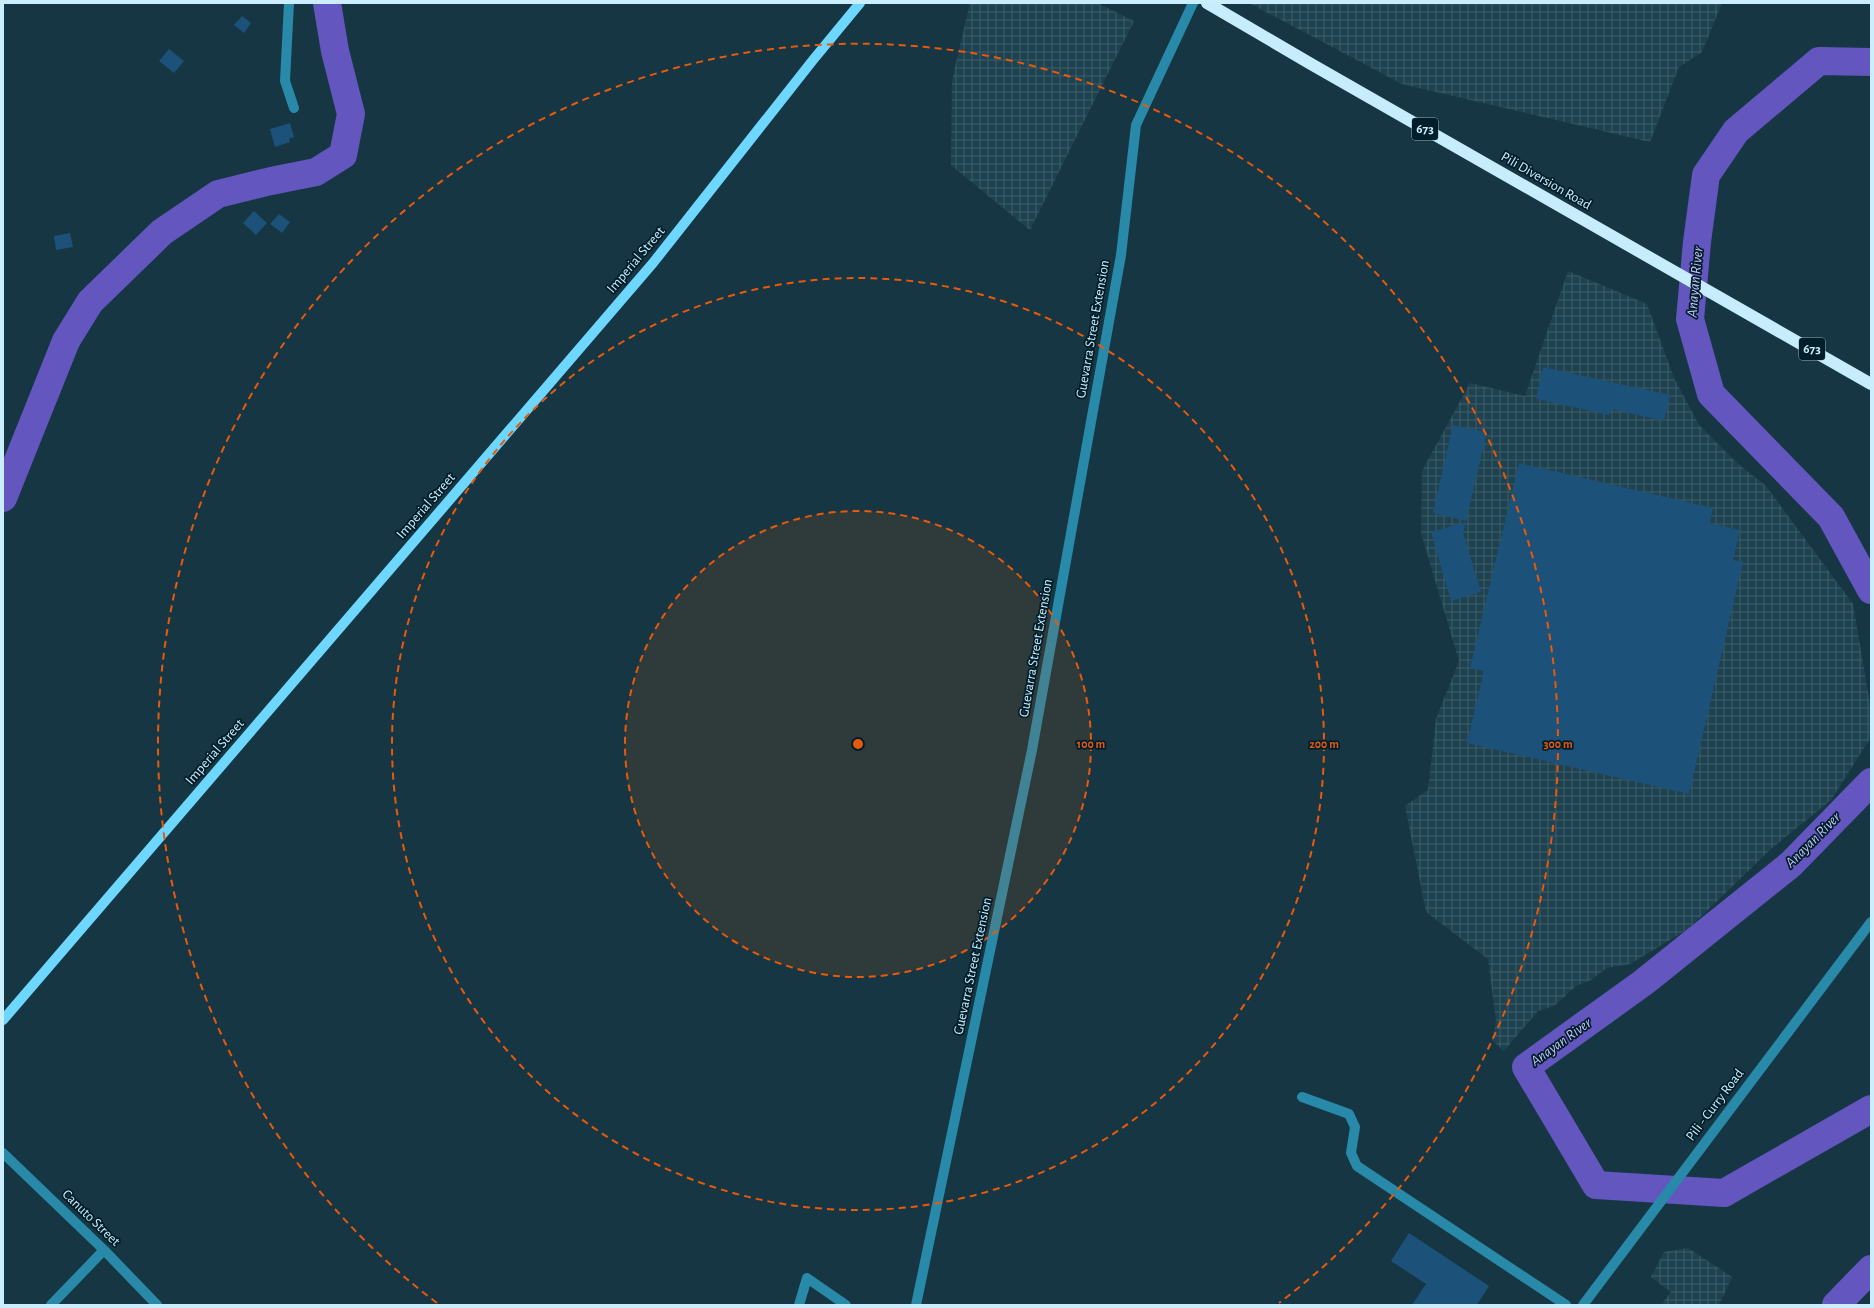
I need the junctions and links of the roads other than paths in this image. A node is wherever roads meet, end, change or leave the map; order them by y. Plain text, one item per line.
1 (289, 3) edge
2 (860, 3) edge
3 (1193, 3) edge
4 (1207, 3) edge
5 (294, 108) dead end
6 (1871, 384) edge
7 (1871, 922) edge
8 (3, 1020) edge
9 (1302, 1097) dead end
10 (3, 1153) edge
11 (104, 1250) junction
12 (51, 1305) edge
13 (157, 1305) edge
14 (800, 1305) edge
15 (846, 1305) edge
16 (916, 1305) edge
17 (1566, 1305) edge
18 (1583, 1305) edge

1 - 5 street
2 - 8 main road, Imperial Street
3 - 16 street, Guevarra Street Extension
4 - 6 highway, Pili Diversion Road / 673
7 - 18 street, Pili - Curry Road
9 - 17 street
10 - 11 street, Canuto Street
11 - 12 street
11 - 13 street, Canuto Street
14 - 15 street

